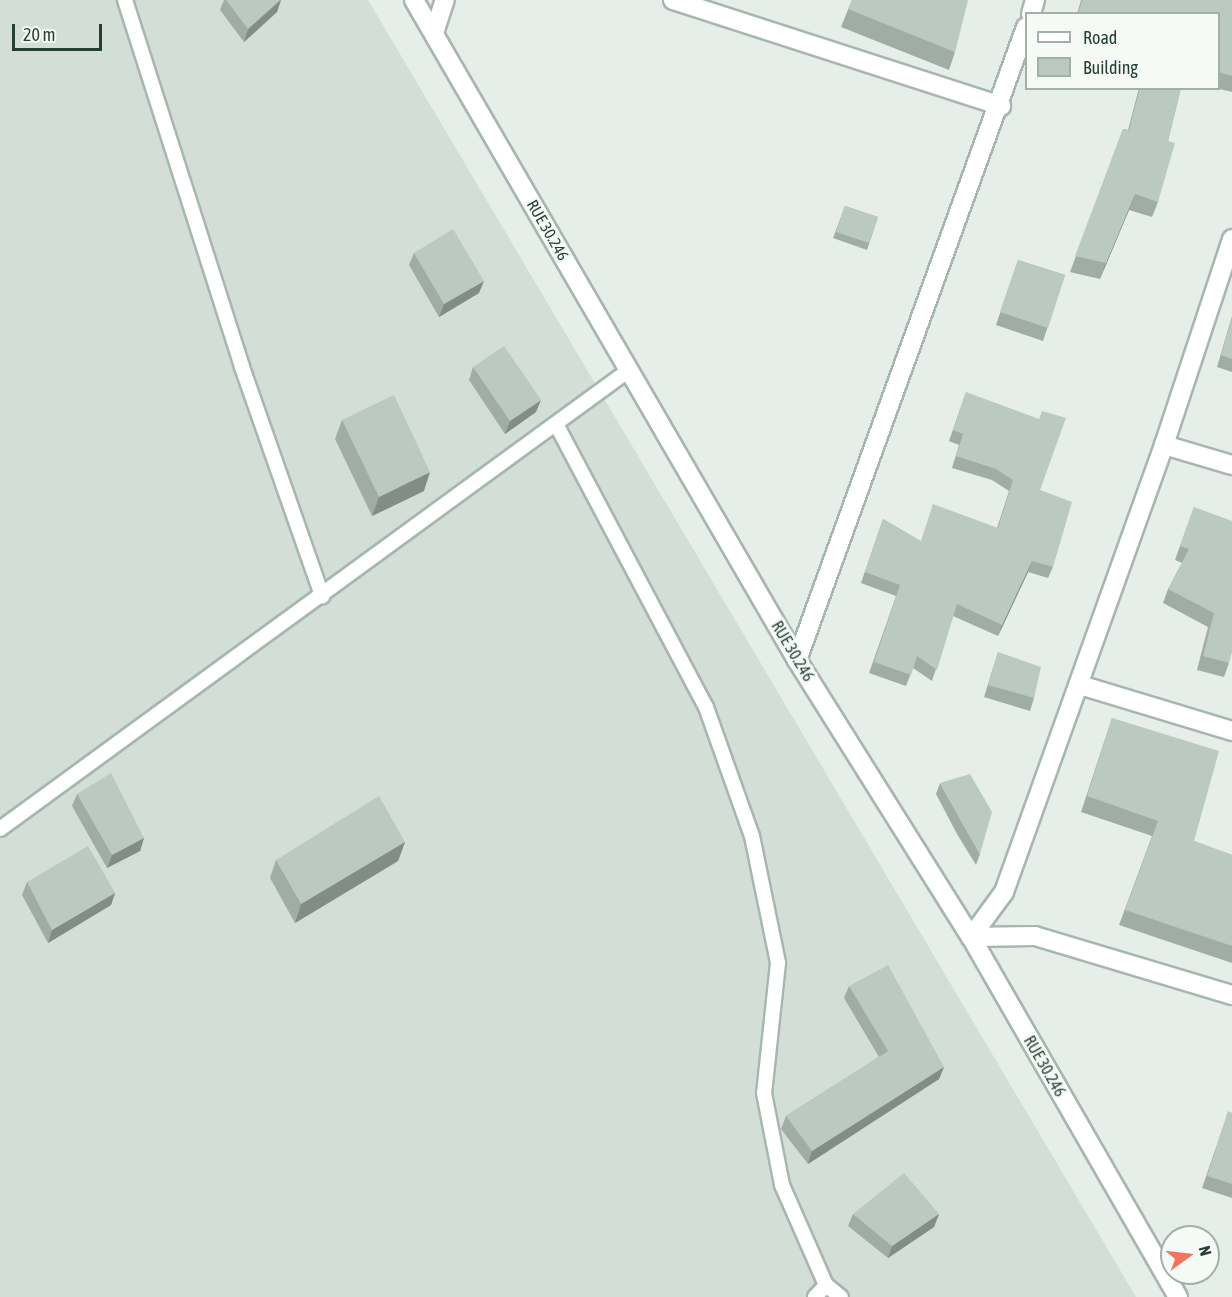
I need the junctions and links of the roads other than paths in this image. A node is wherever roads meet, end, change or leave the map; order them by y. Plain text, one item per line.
1 (125, 0) edge
2 (414, 0) edge
3 (445, 0) edge
4 (674, 0) edge
5 (1025, 30) edge
6 (434, 33) junction
7 (1001, 106) junction
8 (1232, 239) edge
9 (629, 370) junction
10 (556, 424) junction
11 (1164, 445) junction
12 (1232, 465) edge
13 (322, 596) junction
14 (797, 660) junction
15 (1080, 685) junction
16 (1232, 731) edge
17 (0, 829) edge
18 (971, 937) junction
19 (1232, 995) edge
20 (826, 1285) junction
21 (816, 1297) edge
22 (841, 1297) edge
23 (1178, 1297) edge

1 - 13 lane
2 - 6 street, RUE 30.246
3 - 6 street
4 - 7 street
5 - 7 street
6 - 9 street, RUE 30.246
7 - 14 street
8 - 11 street
9 - 10 lane
9 - 14 street, RUE 30.246
10 - 13 lane
10 - 20 lane
11 - 12 street
11 - 15 street
13 - 17 lane
14 - 18 street, RUE 30.246
15 - 16 street
15 - 18 street
18 - 19 street
18 - 23 street, RUE 30.246
20 - 21 lane
20 - 22 lane

